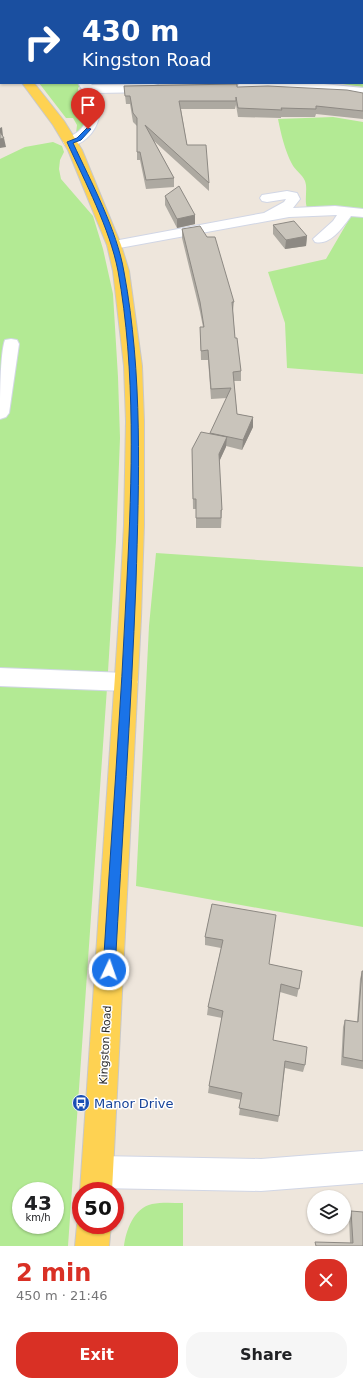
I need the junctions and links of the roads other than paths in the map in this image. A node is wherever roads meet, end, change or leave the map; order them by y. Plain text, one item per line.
1 (29, 84) edge
2 (86, 86) edge
3 (233, 87) edge
4 (164, 88) edge
5 (363, 92) edge
6 (70, 142) junction
7 (267, 198) dead end
8 (347, 211) junction
9 (363, 213) edge
10 (268, 217) junction
11 (320, 239) dead end
12 (114, 245) junction
13 (11, 344) dead end
14 (0, 413) edge
15 (3, 673) edge
16 (126, 682) junction
17 (363, 1167) edge
18 (97, 1182) edge
19 (93, 1234) edge
20 (92, 1246) edge

1 - 6 main road, Kingston Road
2 - 4 street
2 - 6 street
3 - 5 street
6 - 12 main road, Kingston Road
7 - 10 street
8 - 9 street
8 - 10 street
8 - 11 street
10 - 12 street
12 - 16 main road, Kingston Road
13 - 14 street
15 - 16 street
16 - 18 main road, Kingston Road
17 - 18 street
19 - 20 main road

